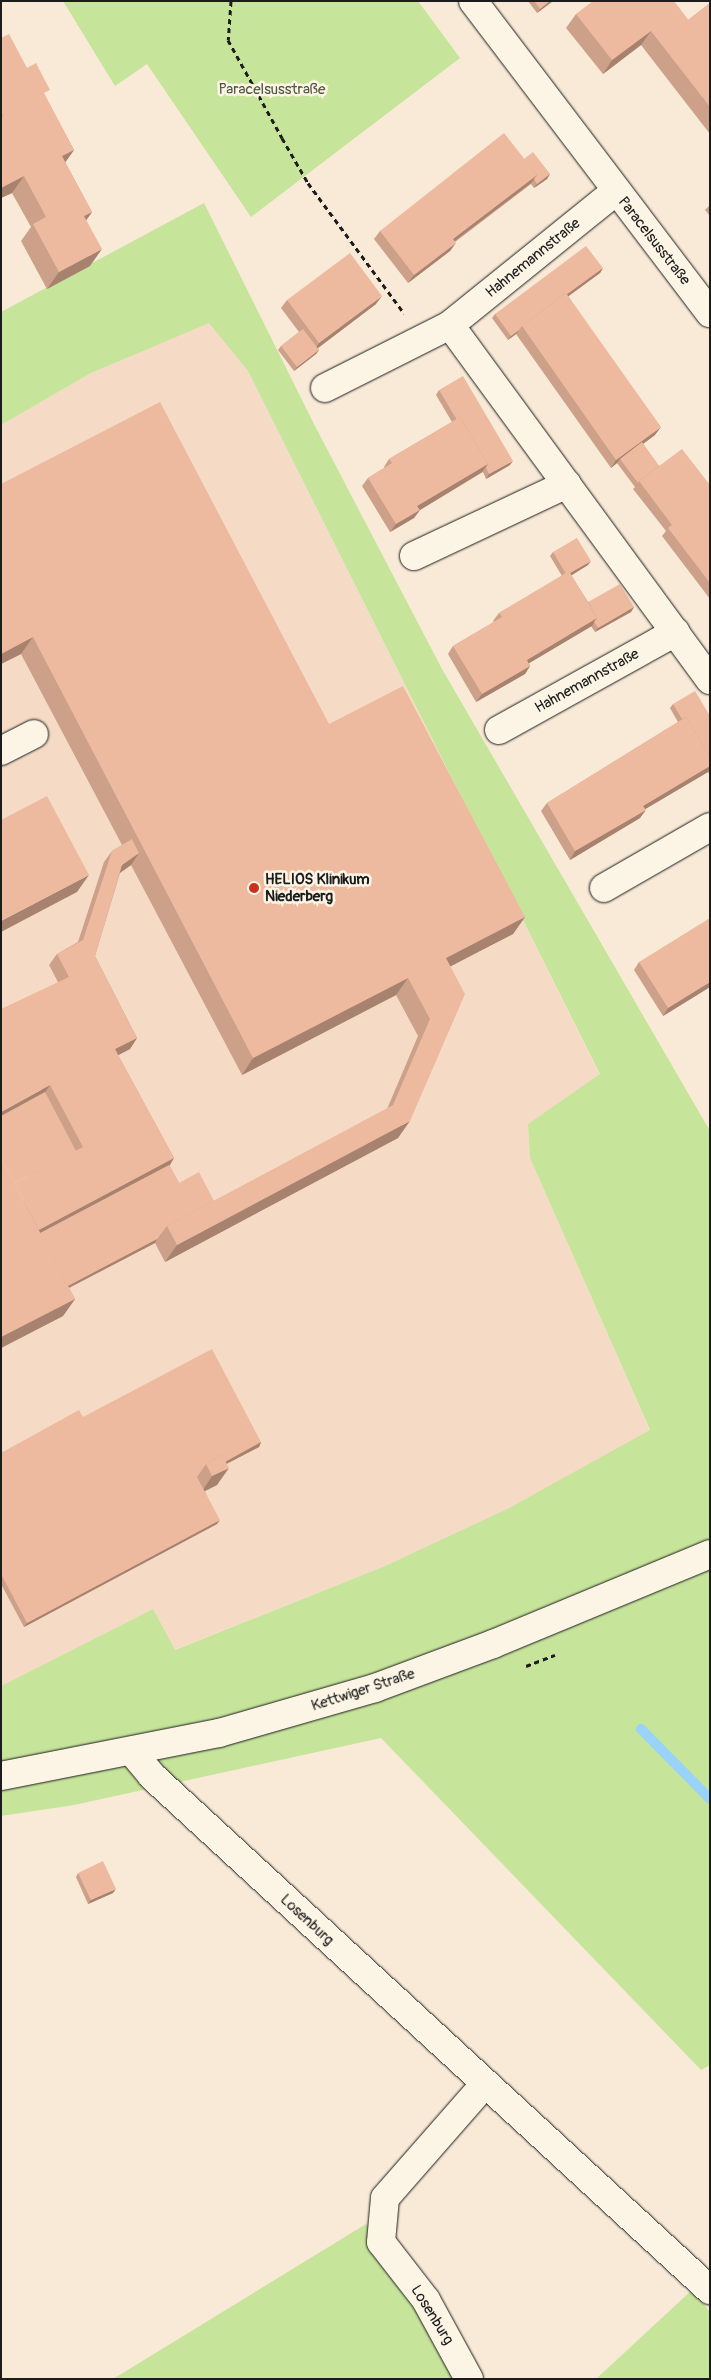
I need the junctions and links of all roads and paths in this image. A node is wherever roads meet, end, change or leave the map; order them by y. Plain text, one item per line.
1 (231, 1) edge
2 (473, 1) edge
3 (616, 191) junction
4 (710, 313) edge
5 (450, 325) junction
6 (422, 339) junction
7 (325, 388) dead end
8 (567, 484) junction
9 (414, 556) dead end
10 (676, 632) junction
11 (710, 680) edge
12 (499, 730) dead end
13 (34, 734) dead end
14 (1, 751) edge
15 (710, 827) edge
16 (604, 888) dead end
17 (710, 1554) edge
18 (133, 1753) junction
19 (1, 1776) edge
20 (484, 2085) junction
21 (710, 2290) edge
22 (469, 2379) edge

1 - 6 path
2 - 3 street, Paracelsusstraße
3 - 4 street, Paracelsusstraße
3 - 5 street, Hahnemannstraße
5 - 6 street, Hahnemannstraße
5 - 8 street
6 - 7 street, Hahnemannstraße
8 - 9 street
8 - 10 street
10 - 11 street
10 - 12 street, Hahnemannstraße
13 - 14 street
15 - 16 street
17 - 18 street, Kettwiger Straße
18 - 19 street, Kettwiger Straße
18 - 20 street, Losenburg
20 - 21 street, Losenburg
20 - 22 street, Losenburg

